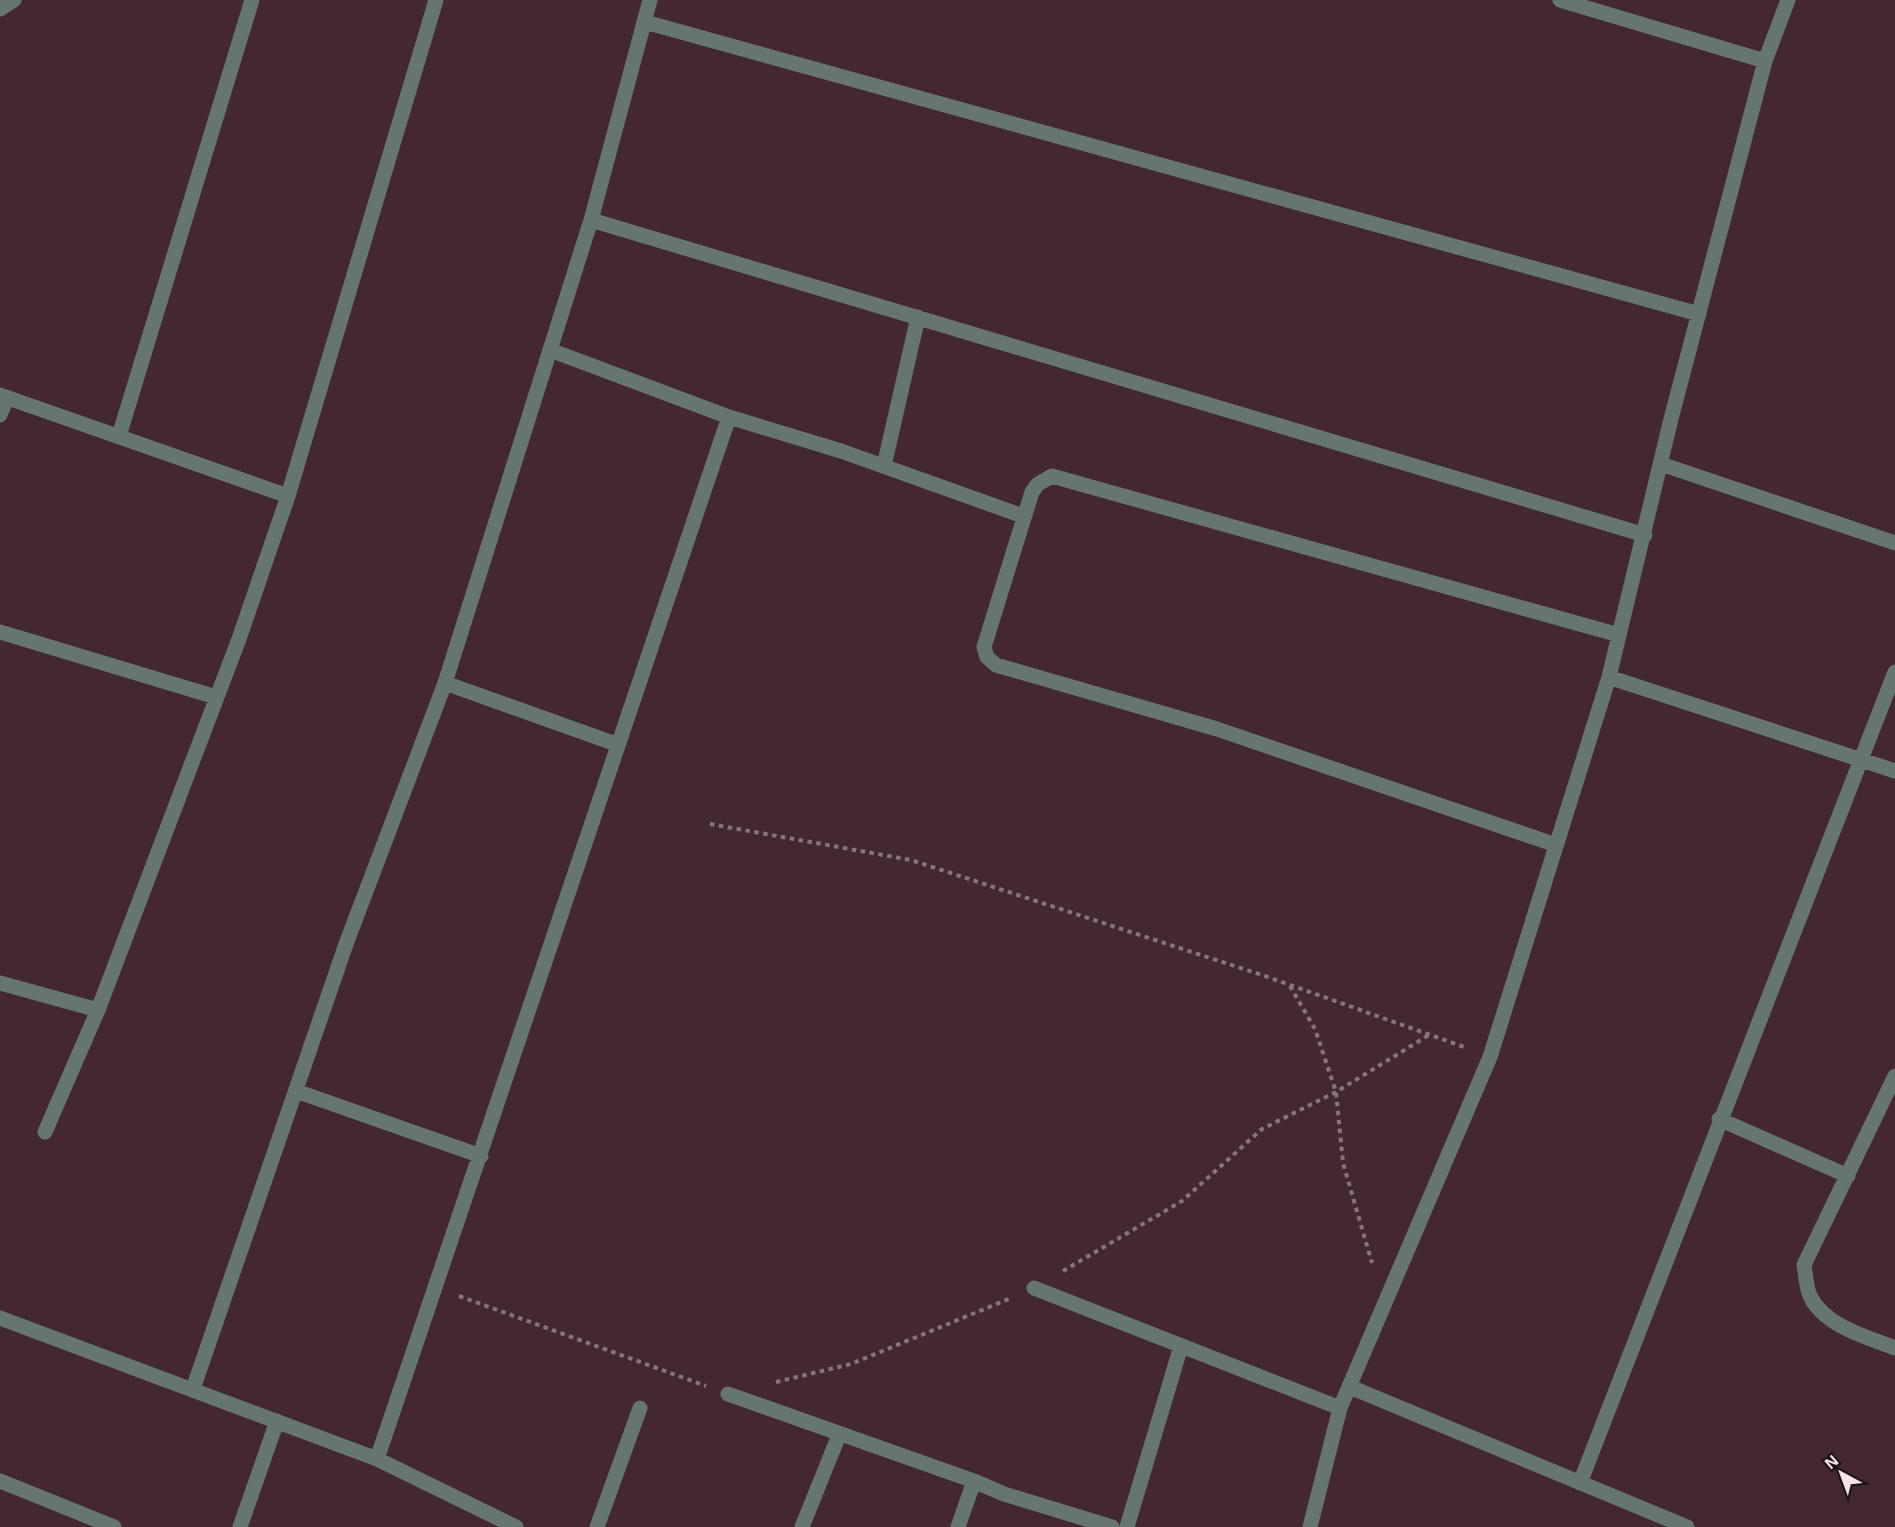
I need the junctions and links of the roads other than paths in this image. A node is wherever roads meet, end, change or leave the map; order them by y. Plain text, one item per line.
1 (14, 0) edge
2 (252, 0) edge
3 (436, 0) edge
4 (650, 0) edge
5 (1560, 0) edge
6 (1788, 0) edge
7 (0, 9) edge
8 (645, 22) junction
9 (1765, 61) junction
10 (591, 219) junction
11 (1699, 314) junction
12 (918, 317) junction
13 (550, 350) junction
14 (3, 396) edge
15 (0, 415) edge
16 (729, 417) junction
17 (119, 436) junction
18 (1661, 464) junction
19 (884, 466) junction
20 (288, 496) junction
21 (1023, 516) junction
22 (1645, 535) junction
23 (1895, 543) edge
24 (0, 632) edge
25 (1619, 635) junction
26 (1895, 672) edge
27 (1609, 677) junction
28 (446, 683) junction
29 (216, 697) junction
30 (616, 744) junction
31 (1862, 761) junction
32 (1895, 771) edge
33 (1557, 845) junction
34 (0, 983) edge
35 (98, 1010) junction
36 (1895, 1076) edge
37 (296, 1090) junction
38 (1719, 1119) junction
39 (45, 1132) dead end
40 (481, 1156) junction
41 (1848, 1176) junction
42 (1034, 1288) road end
43 (0, 1318) edge
44 (1181, 1346) junction
45 (1895, 1348) edge
46 (1350, 1387) junction
47 (192, 1389) junction
48 (728, 1394) road end
49 (640, 1408) dead end
50 (1340, 1408) junction
51 (277, 1421) junction
52 (839, 1435) junction
53 (377, 1459) junction
54 (0, 1481) edge
55 (974, 1481) junction
56 (1580, 1483) junction
57 (1651, 1521) edge
58 (114, 1527) edge
59 (240, 1527) edge
60 (516, 1527) edge
61 (597, 1527) edge
62 (802, 1527) edge
63 (958, 1527) edge
64 (1112, 1527) edge
65 (1127, 1527) edge
66 (1310, 1527) edge
67 (1687, 1527) edge

1 - 7 street
2 - 17 street
3 - 20 street
4 - 8 street
5 - 9 street
6 - 9 street
8 - 10 street
8 - 11 street
9 - 11 street
10 - 12 street
10 - 13 street
11 - 18 street
12 - 19 street
12 - 22 street
13 - 16 street
13 - 28 street
14 - 15 street
14 - 17 street
16 - 19 street
16 - 30 street
17 - 20 street
18 - 22 street
18 - 23 street
19 - 21 street
20 - 29 street
21 - 25 street
21 - 33 street
22 - 25 street
24 - 29 street
25 - 27 street
26 - 31 street
27 - 31 street
27 - 33 street
28 - 30 street
28 - 37 street
29 - 35 street
30 - 40 street
31 - 32 street
31 - 38 street
33 - 46 street
34 - 35 street
35 - 39 street
36 - 41 street
37 - 40 street
37 - 47 street
38 - 41 street
38 - 56 street
40 - 53 street
41 - 45 street
42 - 44 street
43 - 47 street
44 - 50 street
44 - 65 street
46 - 50 street
46 - 56 street
47 - 51 street
48 - 52 street
49 - 61 street
50 - 66 street
51 - 53 street
51 - 59 street
52 - 55 street
52 - 62 street
53 - 60 street
54 - 58 street
55 - 63 street
55 - 64 street
56 - 57 street
57 - 67 street

